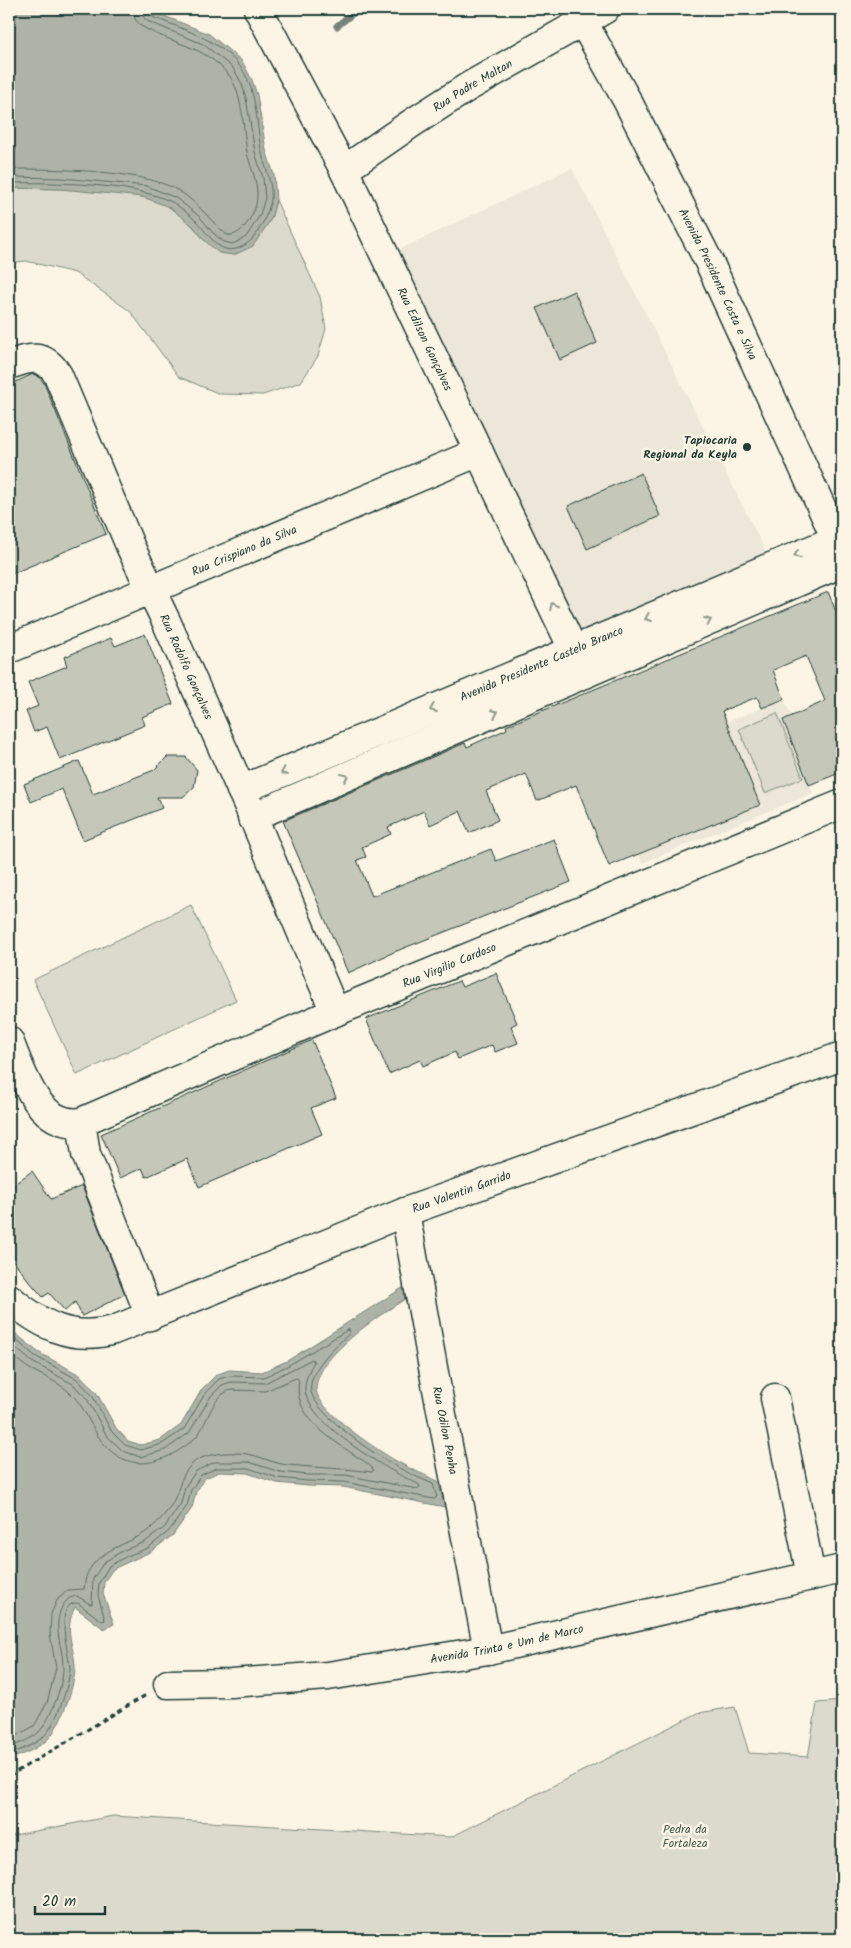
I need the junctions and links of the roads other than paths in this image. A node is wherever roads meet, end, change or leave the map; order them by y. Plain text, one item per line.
1 (258, 9) edge
2 (594, 15) edge
3 (344, 170) junction
4 (9, 365) edge
5 (479, 452) junction
6 (841, 548) edge
7 (151, 590) junction
8 (9, 649) edge
9 (579, 662) junction
10 (241, 790) junction
11 (842, 804) edge
12 (252, 817) junction
13 (335, 1012) junction
14 (9, 1041) edge
15 (842, 1056) edge
16 (70, 1121) junction
17 (405, 1212) junction
18 (9, 1298) edge
19 (150, 1316) junction
20 (775, 1398) dead end
21 (842, 1569) edge
22 (811, 1576) junction
23 (488, 1650) junction
24 (168, 1684) road end

1 - 3 street, Rua Edilson Gonçalves
2 - 3 street, Rua Padre Maltan
2 - 6 street, Avenida Presidente Costa e Silva
3 - 5 street, Rua Edilson Gonçalves
4 - 7 street, Rua Rodolfo Gonçalves
5 - 7 street, Rua Crispiano da Silva
9 -> 5 street, Rua Edilson Gonçalves
6 - 9 street, Avenida Presidente Castelo Branco
7 - 8 street, Rua Crispiano da Silva
7 - 10 street, Rua Rodolfo Gonçalves
9 -> 10 street, Avenida Presidente Castelo Branco
12 -> 9 street, Avenida Presidente Castelo Branco
10 - 12 street, Rua Rodolfo Gonçalves
11 - 13 street, Rua Virgilio Cardoso
12 - 13 street, Rua Rodolfo Gonçalves
13 - 16 street, Rua Virgilio Cardoso
14 - 16 street
15 - 17 street, Rua Valentin Garrido
16 - 19 street
17 - 19 street, Rua Valentin Garrido
17 - 23 street, Rua Odilon Penha
18 - 19 street, Rua Valentin Garrido
20 - 22 street
21 - 22 street, Avenida Trinta e Um de Marco
22 - 23 street, Avenida Trinta e Um de Marco
23 - 24 street, Avenida Trinta e Um de Marco

